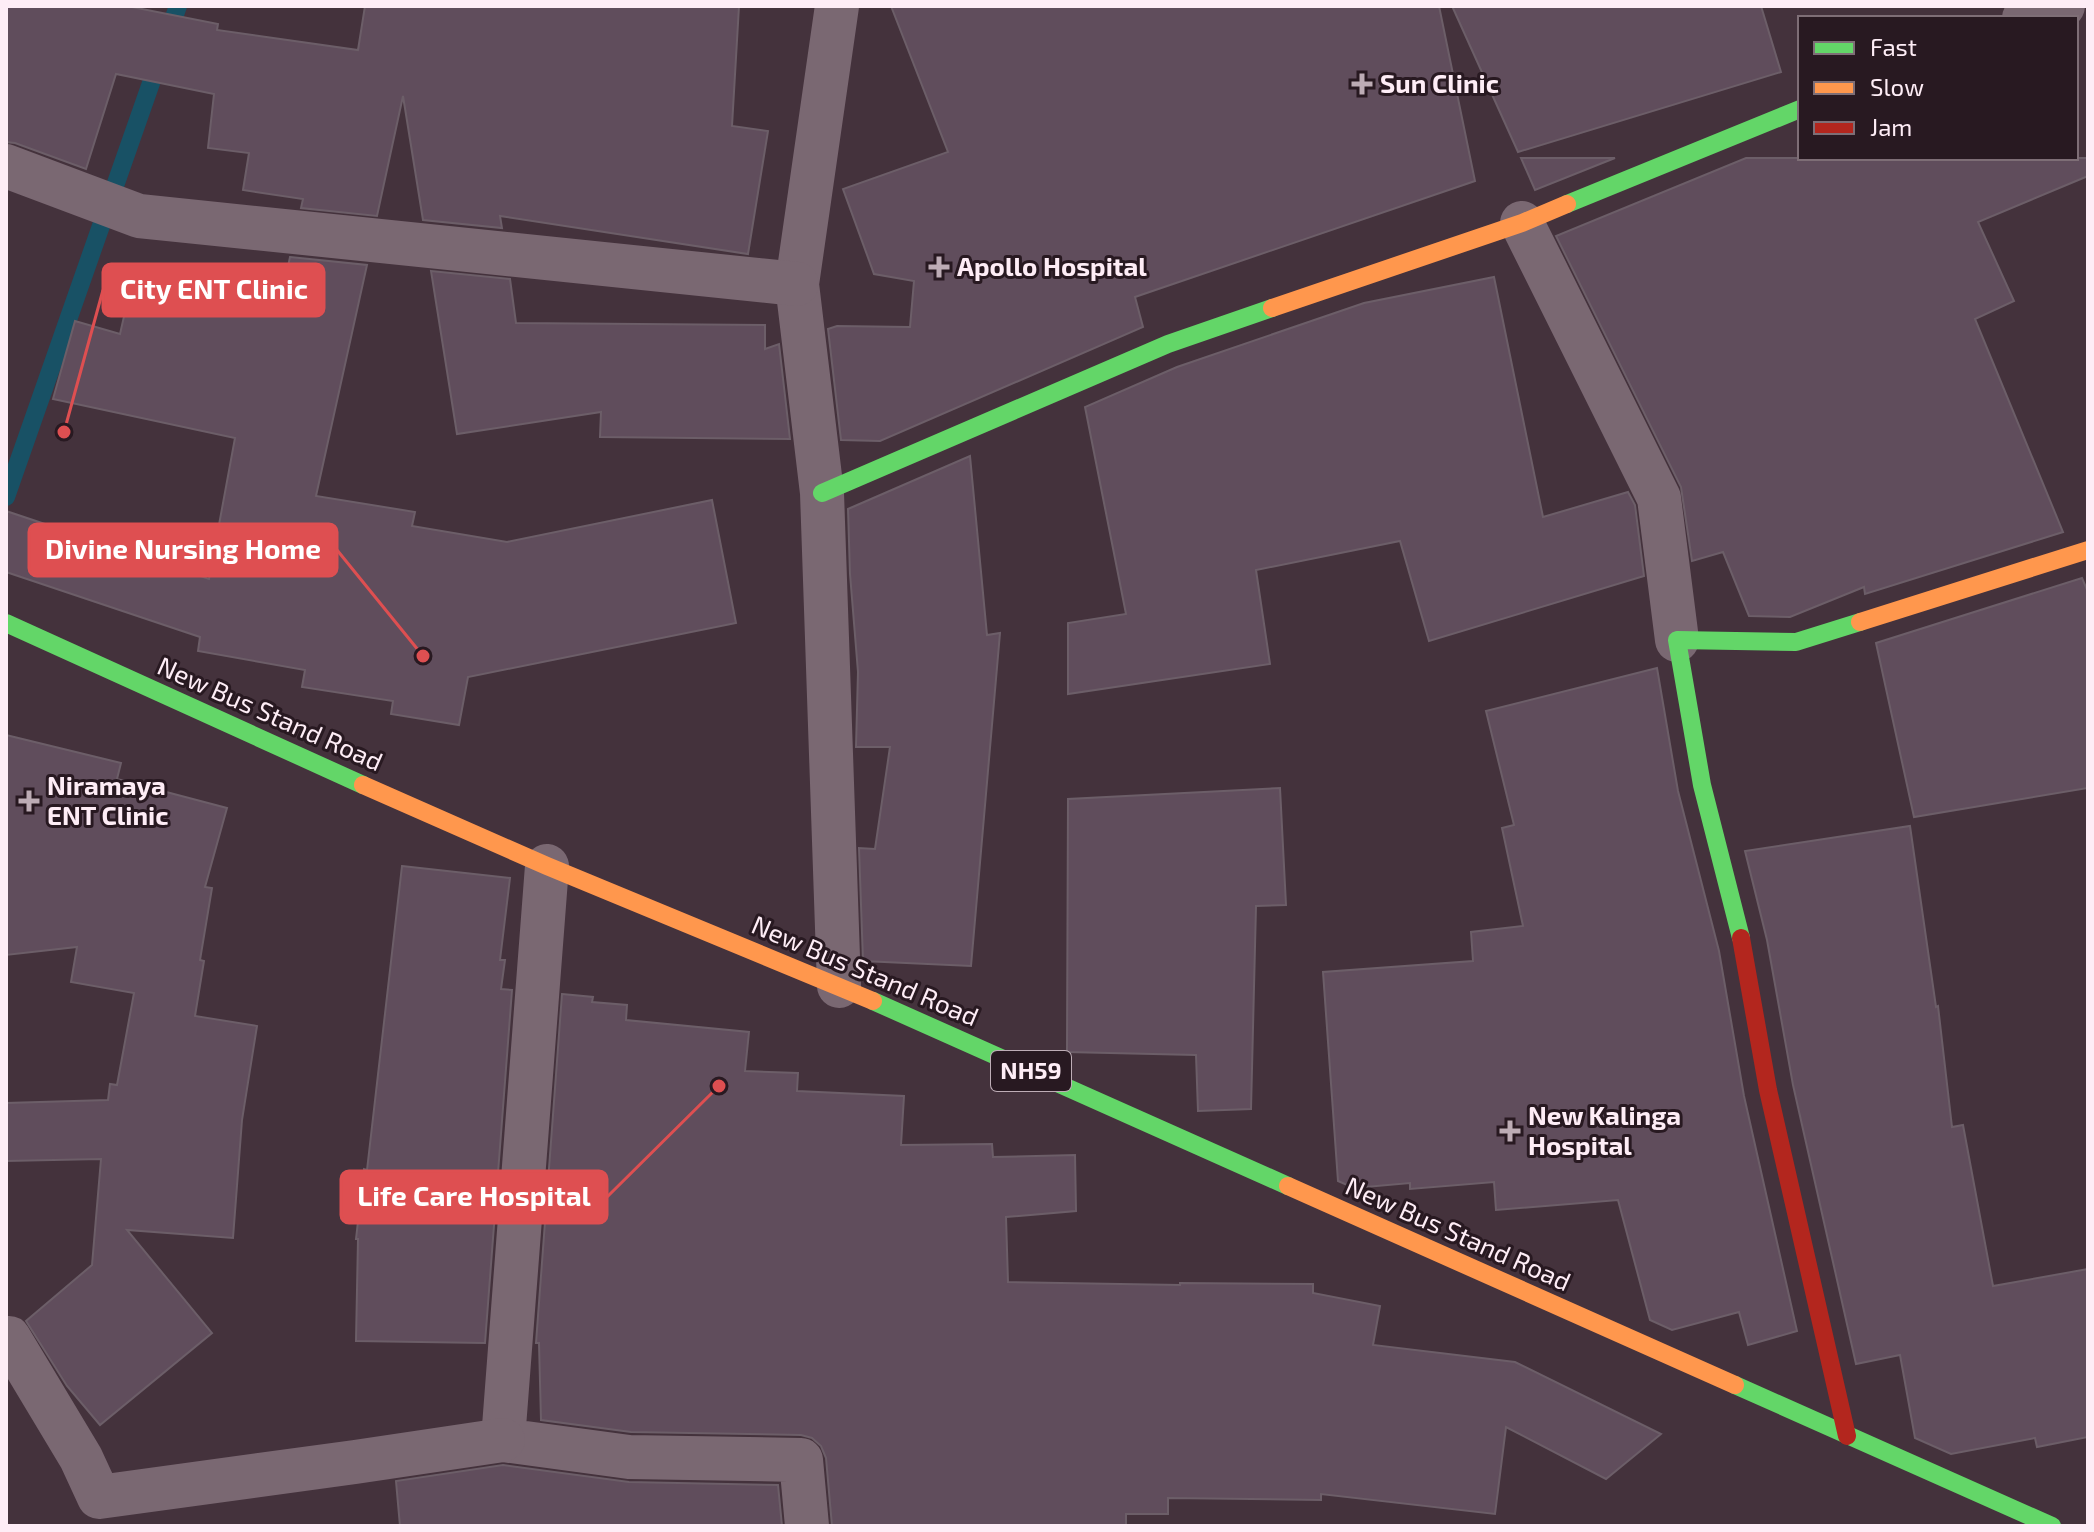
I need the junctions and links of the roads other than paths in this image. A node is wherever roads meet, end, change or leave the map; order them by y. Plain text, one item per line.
1 (837, 6) edge
2 (2063, 6) edge
3 (2030, 16) edge
4 (1798, 110) edge
5 (6, 166) edge
6 (1522, 223) junction
7 (797, 284) junction
8 (822, 493) junction
9 (2088, 550) edge
10 (6, 623) edge
11 (1677, 640) junction
12 (547, 866) junction
13 (839, 986) junction
14 (6, 1338) edge
15 (1847, 1436) junction
16 (503, 1440) junction
17 (807, 1526) edge
18 (2052, 1526) edge

1 - 7 street
2 - 3 street
4 - 6 main road
5 - 7 street
6 - 8 main road
6 - 11 street
7 - 8 street
8 - 13 street
9 - 11 main road
10 - 12 main road, New Bus Stand Road / NH59
11 - 15 main road
12 - 13 main road, New Bus Stand Road / NH59
12 - 16 street
13 - 15 main road, New Bus Stand Road / NH59
14 - 16 street
15 - 18 main road, New Bus Stand Road / NH59
16 - 17 street

